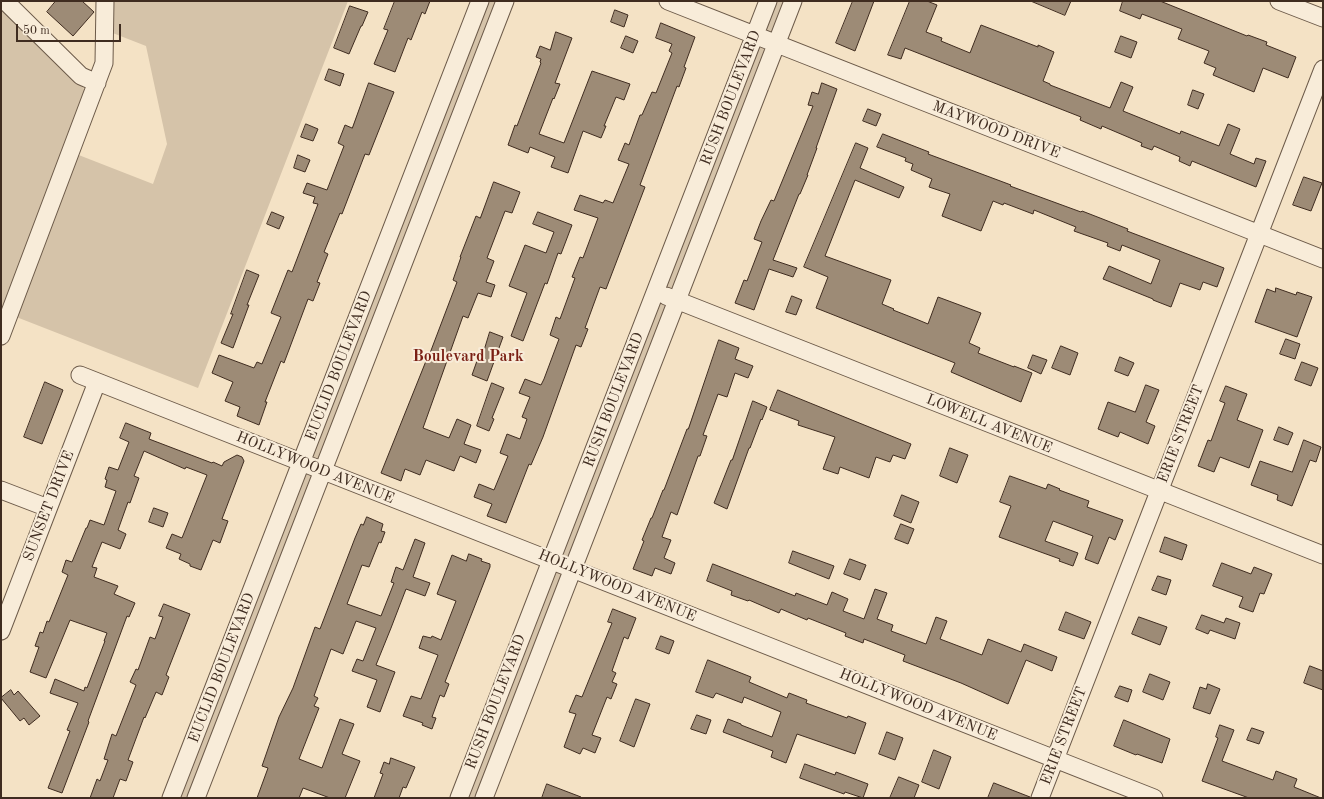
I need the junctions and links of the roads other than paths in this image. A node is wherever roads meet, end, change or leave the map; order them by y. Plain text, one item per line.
1 (5, 1) edge
2 (105, 1) edge
3 (480, 1) edge
4 (505, 1) edge
5 (668, 1) edge
6 (768, 1) edge
7 (793, 1) edge
8 (1279, 1) edge
9 (1323, 18) edge
10 (755, 35) junction
11 (776, 43) junction
12 (1323, 69) edge
13 (97, 83) junction
14 (405, 194) junction
15 (427, 203) junction
16 (1259, 234) junction
17 (1323, 259) edge
18 (656, 292) junction
19 (677, 300) junction
20 (1, 336) edge
21 (80, 375) dead end
22 (97, 382) junction
23 (301, 462) junction
24 (323, 471) junction
25 (1, 490) edge
26 (1159, 490) junction
27 (48, 508) junction
28 (1323, 555) edge
29 (551, 561) junction
30 (572, 569) junction
31 (1, 630) edge
32 (198, 729) junction
33 (220, 737) junction
34 (1055, 759) junction
35 (171, 798) edge
36 (196, 798) edge
37 (459, 798) edge
38 (484, 798) edge
39 (1040, 798) edge
40 (1154, 798) edge

1 - 13 street
2 - 13 street
3 - 14 street, EUCLID BOULEVARD
4 - 15 street, EUCLID BOULEVARD
5 - 10 street, MAYWOOD DRIVE
6 - 10 street, RUSH BOULEVARD
7 - 11 street, RUSH BOULEVARD
8 - 9 street
10 - 11 street, MAYWOOD DRIVE
10 - 18 street, RUSH BOULEVARD
11 - 16 street, MAYWOOD DRIVE
11 - 19 street, RUSH BOULEVARD
12 - 16 street, ERIE STREET
13 - 20 street
14 - 15 street
14 - 23 street, EUCLID BOULEVARD
15 - 24 street, EUCLID BOULEVARD
16 - 17 street, MAYWOOD DRIVE
16 - 26 street, ERIE STREET
18 - 19 street, LOWELL AVENUE
18 - 29 street, RUSH BOULEVARD
19 - 26 street, LOWELL AVENUE
19 - 30 street, RUSH BOULEVARD
21 - 22 street, HOLLYWOOD AVENUE
22 - 23 street, HOLLYWOOD AVENUE
22 - 27 street, SUNSET DRIVE
23 - 24 street, HOLLYWOOD AVENUE
23 - 32 street, EUCLID BOULEVARD
24 - 29 street, HOLLYWOOD AVENUE
24 - 33 street, EUCLID BOULEVARD
25 - 27 street
26 - 28 street, LOWELL AVENUE
26 - 34 street, ERIE STREET
27 - 31 street, SUNSET DRIVE
29 - 30 street, HOLLYWOOD AVENUE
29 - 37 street, RUSH BOULEVARD
30 - 34 street, HOLLYWOOD AVENUE
30 - 38 street, RUSH BOULEVARD
32 - 33 street
32 - 35 street, EUCLID BOULEVARD
33 - 36 street, EUCLID BOULEVARD
34 - 39 street, ERIE STREET
34 - 40 street, HOLLYWOOD AVENUE

